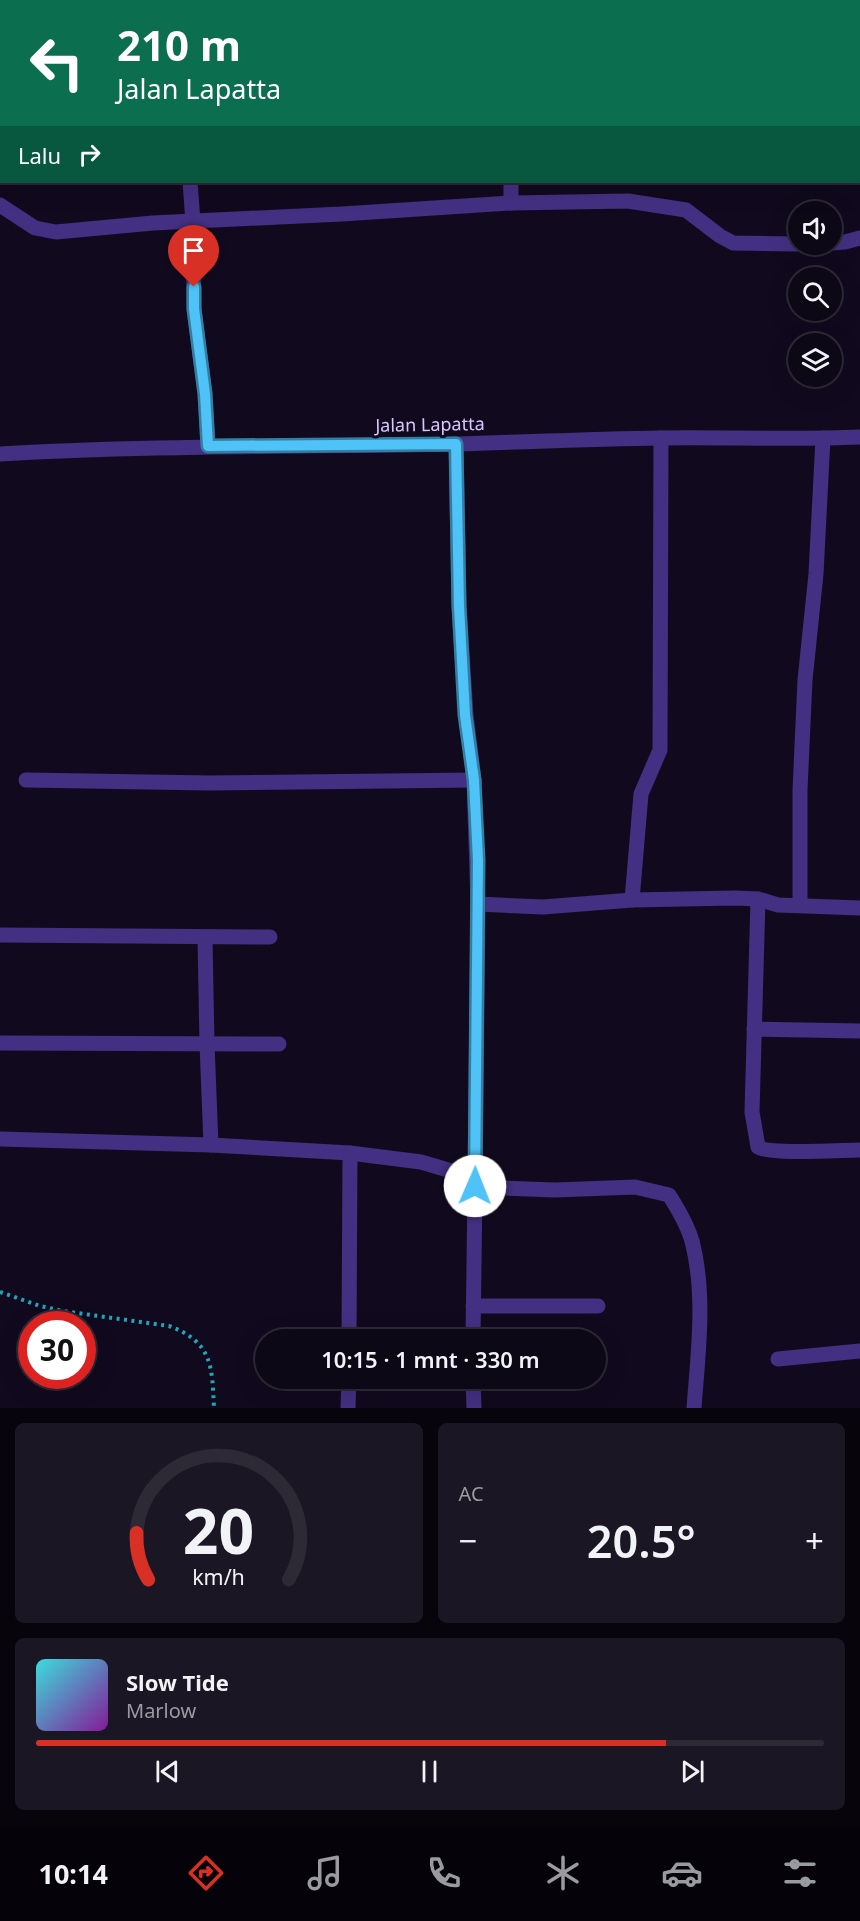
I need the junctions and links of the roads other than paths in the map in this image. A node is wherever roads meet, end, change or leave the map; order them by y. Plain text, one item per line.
1 (190, 183) edge
2 (511, 183) edge
3 (511, 203) junction
4 (0, 205) edge
5 (193, 222) junction
6 (860, 238) edge
7 (842, 242) edge
8 (788, 244) edge
9 (860, 437) edge
10 (661, 438) junction
11 (823, 438) junction
12 (456, 444) junction
13 (208, 446) junction
14 (0, 454) edge
15 (26, 780) dead end
16 (474, 780) junction
17 (758, 899) junction
18 (632, 900) junction
19 (478, 904) junction
20 (800, 905) junction
21 (860, 908) edge
22 (0, 935) edge
23 (270, 937) dead end
24 (205, 938) junction
25 (754, 1029) junction
26 (860, 1031) edge
27 (0, 1044) edge
28 (207, 1044) junction
29 (279, 1044) dead end
30 (0, 1139) edge
31 (211, 1145) junction
32 (860, 1150) edge
33 (350, 1153) junction
34 (475, 1182) junction
35 (472, 1306) junction
36 (598, 1306) dead end
37 (349, 1329) edge
38 (473, 1329) edge
39 (860, 1351) edge
40 (778, 1359) dead end
41 (349, 1389) edge
42 (473, 1389) edge
43 (348, 1408) edge
44 (474, 1408) edge
45 (694, 1408) edge

1 - 5 street
2 - 3 street
3 - 5 street
3 - 8 street
4 - 5 street
5 - 13 street
6 - 7 street
9 - 11 street, Jalan Lapatta
10 - 11 street, Jalan Lapatta
10 - 12 street, Jalan Lapatta
10 - 18 street
11 - 20 street
12 - 13 street, Jalan Lapatta
12 - 16 street
13 - 14 street, Jalan Lapatta
15 - 16 street
16 - 19 street
17 - 18 street
17 - 20 street
17 - 25 street
18 - 19 street
19 - 34 street
20 - 21 street
22 - 24 street
23 - 24 street
24 - 28 street
25 - 26 street
25 - 32 street
27 - 28 street
28 - 29 street
28 - 31 street
30 - 31 street
31 - 33 street
33 - 34 street
33 - 37 street
34 - 35 street
34 - 45 street
35 - 36 street
35 - 38 street
39 - 40 street
41 - 43 street
42 - 44 street

